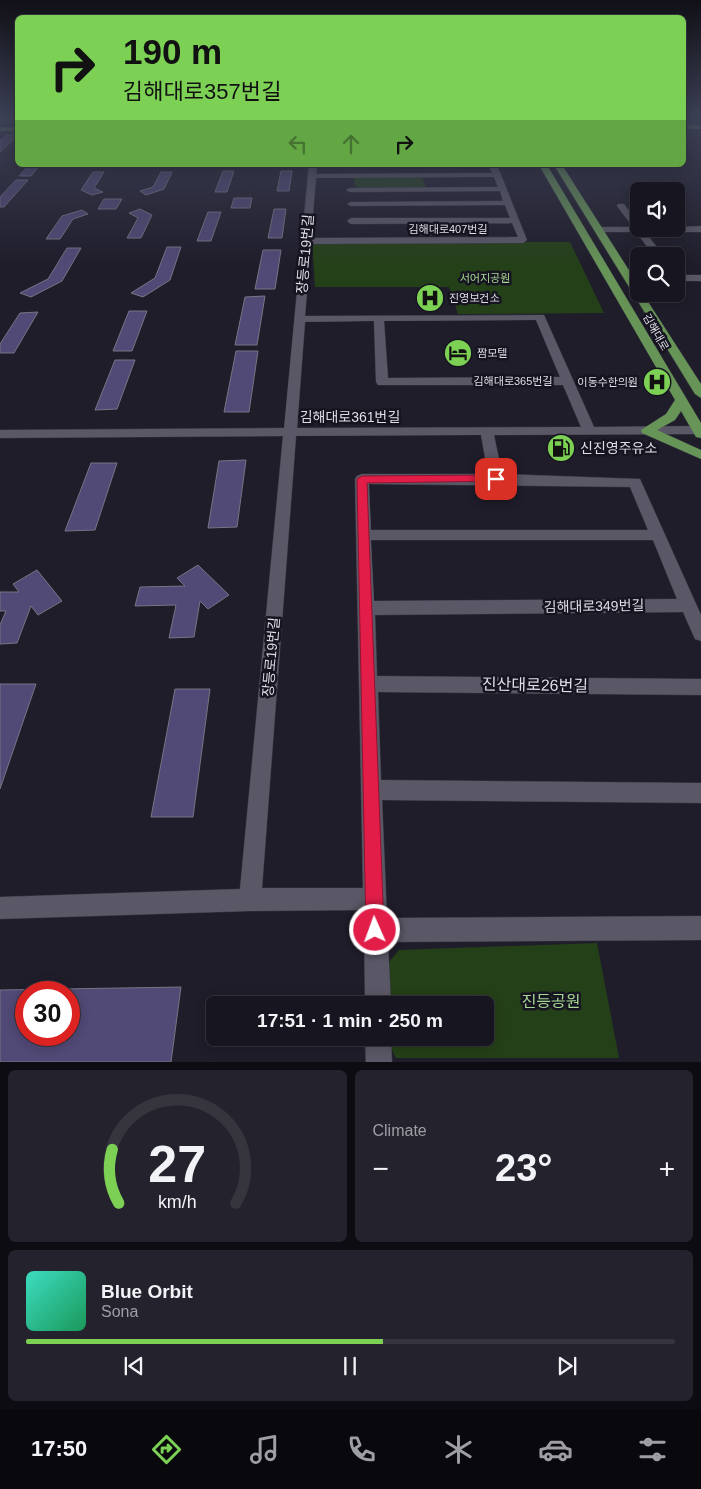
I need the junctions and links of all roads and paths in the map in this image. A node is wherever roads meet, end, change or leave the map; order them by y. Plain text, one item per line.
1 (350, 168) edge
2 (494, 168) edge
3 (545, 168) edge
4 (560, 168) edge
5 (312, 170) edge
6 (496, 174) junction
7 (350, 175) junction
8 (502, 189) junction
9 (350, 190) junction
10 (508, 203) junction
11 (351, 204) junction
12 (621, 206) dead end
13 (630, 218) edge
14 (515, 220) junction
15 (351, 221) junction
16 (685, 229) edge
17 (701, 229) edge
18 (600, 230) junction
19 (630, 230) edge
20 (644, 237) edge
21 (351, 240) junction
22 (306, 241) junction
23 (652, 247) edge
24 (685, 278) edge
25 (701, 278) edge
26 (379, 318) junction
27 (300, 319) junction
28 (568, 381) junction
29 (700, 391) edge
30 (681, 400) junction
31 (589, 430) junction
32 (648, 430) junction
33 (487, 431) junction
34 (700, 431) edge
35 (290, 432) junction
36 (0, 434) edge
37 (701, 456) edge
38 (496, 479) junction
39 (364, 535) junction
40 (658, 535) junction
41 (688, 604) junction
42 (366, 608) junction
43 (701, 634) edge
44 (368, 684) junction
45 (701, 687) edge
46 (371, 790) junction
47 (701, 793) edge
48 (374, 899) junction
49 (250, 900) junction
50 (0, 908) edge
51 (701, 928) edge
52 (375, 930) junction
53 (378, 996) edge
54 (378, 1046) edge
55 (379, 1062) edge

1 - 7 street
2 - 6 street, 김해대로407번길
3 - 30 main road, 김해대로
4 - 18 main road, 김해대로
5 - 7 street
5 - 22 street, 장등로19번길
6 - 7 street
6 - 8 street, 김해대로407번길
7 - 9 street
8 - 9 street
8 - 10 street, 김해대로407번길
9 - 11 street
10 - 11 street, 김해대로407번길
10 - 14 street, 김해대로407번길
11 - 15 street
12 - 13 street
14 - 15 street, 김해대로407번길
14 - 21 street, 김해대로407번길
15 - 21 street
16 - 17 street
18 - 19 street
18 - 29 main road, 김해대로
20 - 23 street
21 - 22 street, 김해대로407번길
22 - 27 street, 장등로19번길
24 - 25 street
26 - 27 street, 김해대로365번길
26 - 28 street, 김해대로365번길
26 - 28 street, 김해대로365번길
27 - 35 street, 장등로19번길
28 - 31 street
30 - 32 main road
30 - 34 main road, 김해대로
31 - 32 street, 김해대로361번길
31 - 33 street, 김해대로361번길
32 - 34 street, 김해대로361번길
32 - 37 main road
33 - 35 street, 김해대로361번길
33 - 38 street
35 - 36 street, 김해대로361번길
35 - 49 street, 장등로19번길
38 - 39 street
38 - 40 street
39 - 40 street
39 - 42 street
40 - 41 street
41 - 42 street, 김해대로349번길
41 - 43 street
42 - 44 street
44 - 45 street, 진산대로26번길
44 - 46 street
46 - 47 street
46 - 48 street
48 - 49 street
48 - 52 street
49 - 50 street
51 - 52 street
52 - 53 street
54 - 55 street

